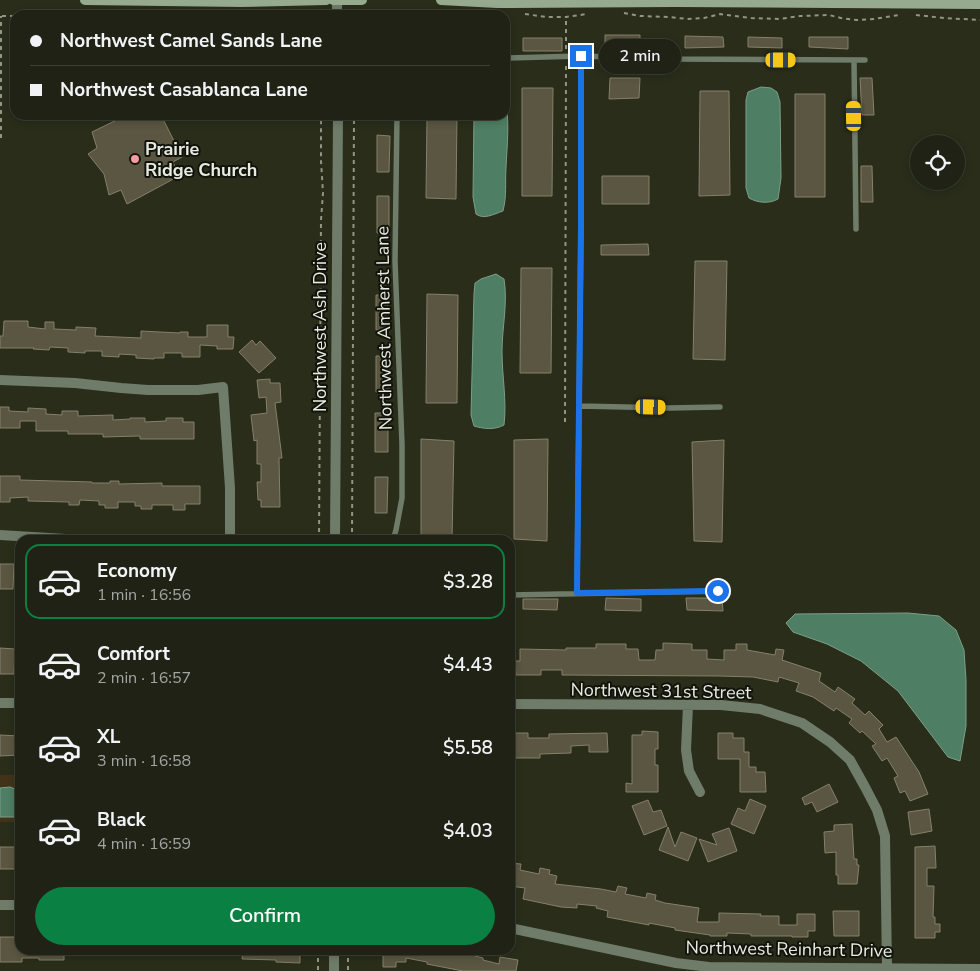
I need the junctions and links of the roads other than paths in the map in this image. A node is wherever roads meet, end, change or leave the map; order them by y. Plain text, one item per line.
1 (85, 0) edge
2 (96, 0) edge
3 (326, 0) edge
4 (332, 0) edge
5 (337, 0) edge
6 (362, 0) edge
7 (441, 0) edge
8 (680, 1) edge
9 (886, 2) edge
10 (980, 4) edge
11 (581, 56) junction
12 (510, 58) edge
13 (854, 60) junction
14 (865, 60) dead end
15 (338, 120) edge
16 (398, 120) edge
17 (856, 230) dead end
18 (0, 380) edge
19 (580, 406) junction
20 (720, 407) dead end
21 (0, 535) edge
22 (230, 535) edge
23 (335, 535) edge
24 (394, 535) edge
25 (15, 536) edge
26 (718, 591) dead end
27 (577, 593) junction
28 (515, 595) edge
29 (0, 703) edge
30 (15, 703) edge
31 (515, 704) edge
32 (688, 705) junction
33 (700, 792) dead end
34 (0, 905) edge
35 (15, 905) edge
36 (515, 929) edge
37 (334, 955) edge
38 (886, 968) junction
39 (761, 969) edge
40 (980, 969) edge
41 (334, 971) edge

1 - 2 main road
2 - 3 main road
4 - 5 main road
5 - 6 main road
7 - 8 main road
8 - 9 main road
9 - 10 main road
11 - 12 lane
11 - 13 lane
11 - 19 lane
13 - 14 lane
13 - 17 lane
15 - 23 street, Northwest Ash Drive
16 - 24 lane, Northwest Amherst Lane
18 - 22 street
19 - 20 lane
19 - 27 lane
21 - 25 street
26 - 27 lane
27 - 28 lane
29 - 30 street
31 - 32 street, Northwest 31st Street
32 - 33 street
32 - 38 street, Northwest 31st Street
34 - 35 street
36 - 39 street, Northwest Reinhart Drive
37 - 41 street
38 - 39 street, Northwest Reinhart Drive
38 - 40 street, Northwest Reinhart Drive

